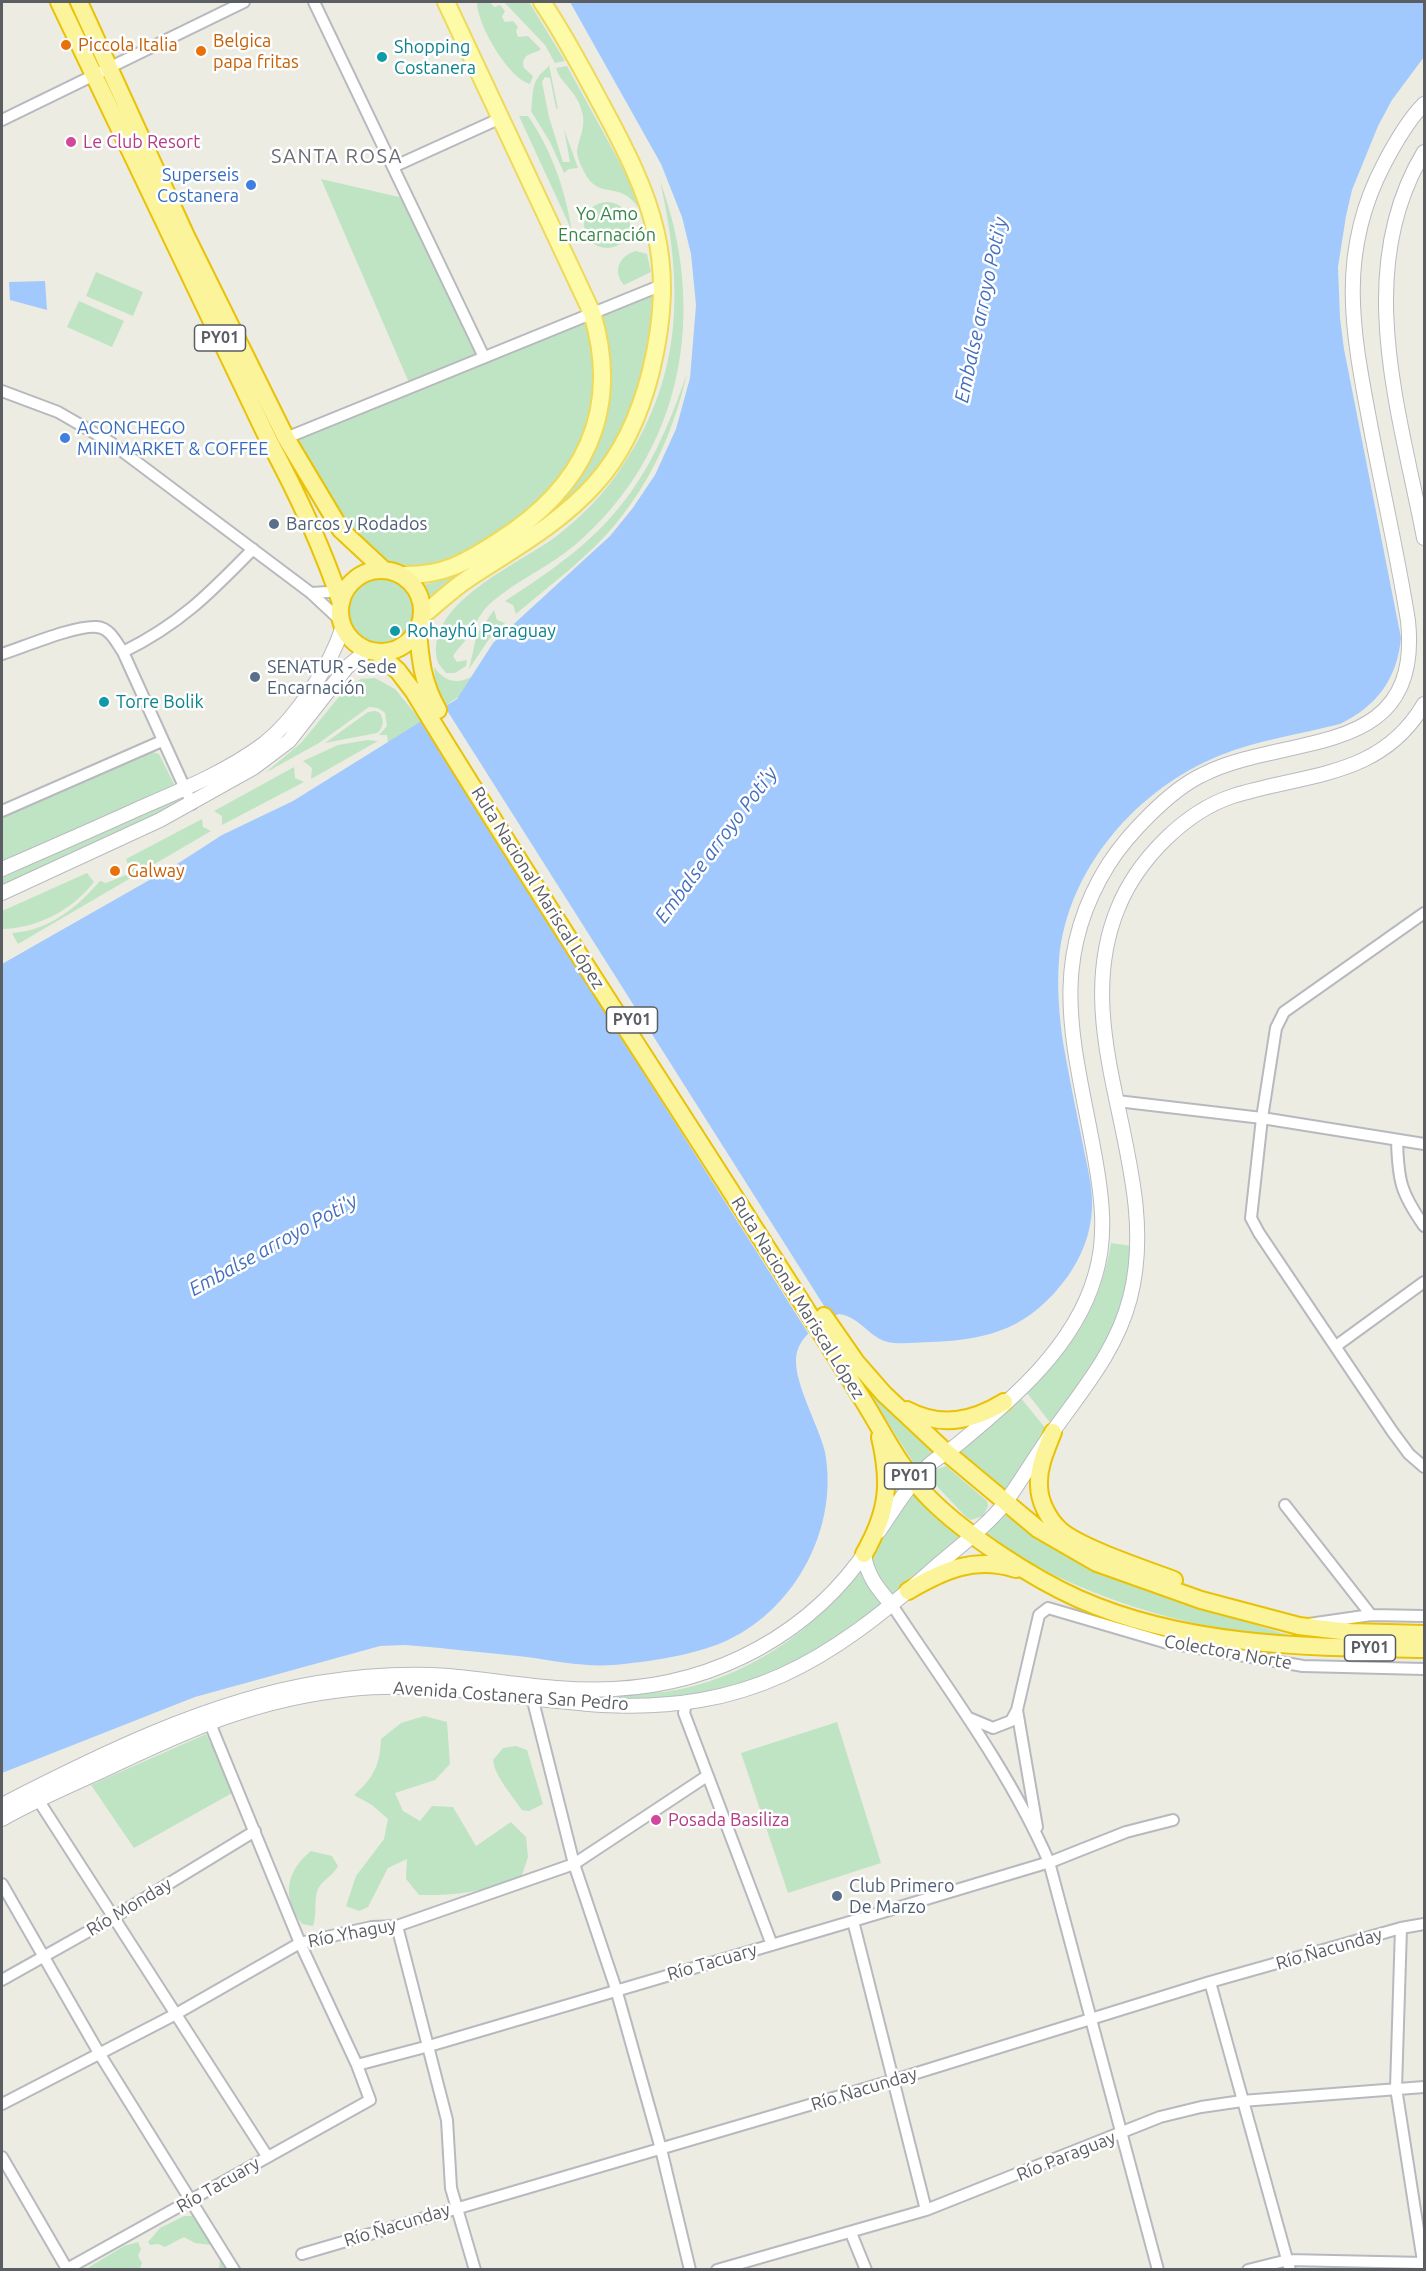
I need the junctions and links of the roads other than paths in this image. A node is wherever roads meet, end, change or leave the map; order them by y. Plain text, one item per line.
1 (59, 2) edge
2 (79, 2) edge
3 (244, 2) edge
4 (314, 2) edge
5 (446, 2) edge
6 (542, 2) edge
7 (101, 71) junction
8 (1425, 104) edge
9 (501, 118) junction
10 (2, 120) edge
11 (1425, 152) edge
12 (393, 167) junction
13 (662, 285) junction
14 (592, 313) junction
15 (483, 355) junction
16 (2, 391) edge
17 (286, 438) junction
18 (1425, 538) edge
19 (253, 549) junction
20 (383, 569) junction
21 (402, 574) junction
22 (342, 592) junction
23 (311, 593) junction
24 (421, 623) junction
25 (342, 624) junction
26 (372, 651) junction
27 (123, 652) junction
28 (2, 654) edge
29 (1425, 704) edge
30 (430, 708) junction
31 (162, 741) junction
32 (185, 788) junction
33 (192, 804) junction
34 (2, 812) edge
35 (2, 869) edge
36 (2, 893) edge
37 (1425, 913) edge
38 (1117, 1101) junction
39 (1262, 1118) junction
40 (1397, 1140) junction
41 (1425, 1144) edge
42 (1425, 1226) edge
43 (1425, 1282) edge
44 (829, 1335) junction
45 (1336, 1346) junction
46 (884, 1394) junction
47 (1004, 1402) junction
48 (877, 1423) junction
49 (1053, 1432) junction
50 (946, 1453) junction
51 (1425, 1467) edge
52 (915, 1482) junction
53 (1005, 1503) junction
54 (1285, 1505) dead end
55 (973, 1534) junction
56 (864, 1554) junction
57 (1036, 1576) junction
58 (908, 1591) junction
59 (1201, 1600) junction
60 (892, 1605) junction
61 (1371, 1615) junction
62 (1425, 1616) edge
63 (1299, 1626) junction
64 (1425, 1634) edge
65 (1425, 1649) edge
66 (1425, 1669) edge
67 (532, 1697) junction
68 (686, 1703) junction
69 (1017, 1710) junction
70 (966, 1716) junction
71 (209, 1721) junction
72 (707, 1776) junction
73 (35, 1795) junction
74 (2, 1805) edge
75 (2, 1819) edge
76 (1173, 1820) dead end
77 (255, 1831) junction
78 (1041, 1842) junction
79 (1049, 1862) junction
80 (574, 1864) junction
81 (2, 1884) edge
82 (114, 1917) junction
83 (853, 1921) junction
84 (1425, 1924) edge
85 (397, 1926) junction
86 (1401, 1928) junction
87 (300, 1943) junction
88 (772, 1945) junction
89 (45, 1957) junction
90 (2, 1980) edge
91 (1210, 1982) junction
92 (616, 1989) junction
93 (176, 2014) junction
94 (1093, 2020) junction
95 (429, 2046) junction
96 (99, 2053) junction
97 (357, 2065) junction
98 (891, 2081) junction
99 (1425, 2087) edge
100 (1396, 2088) junction
101 (1242, 2101) junction
102 (2, 2104) edge
103 (1122, 2134) junction
104 (661, 2149) junction
105 (267, 2156) junction
106 (2, 2157) edge
107 (192, 2200) junction
108 (454, 2208) junction
109 (926, 2210) junction
110 (851, 2233) junction
111 (302, 2253) dead end
112 (1424, 2264) edge
113 (1289, 2265) edge
114 (66, 2269) edge
115 (234, 2270) edge
116 (474, 2270) edge
117 (690, 2270) edge
118 (717, 2270) edge
119 (866, 2270) edge
120 (1158, 2270) edge
121 (1248, 2270) edge

1 - 7 highway, PY01
2 - 7 highway, PY01
3 - 7 street
4 - 12 street
5 - 9 main road
6 - 13 main road
7 - 10 street
7 - 17 highway, PY01
7 - 22 highway, PY01
8 - 47 main road, Avenida Costanera San Pedro
9 - 12 street
9 - 14 main road
11 - 18 main road
12 - 15 street
13 - 14 street
13 - 24 main road
14 - 15 street
14 - 21 main road
15 - 17 street
16 - 19 street
17 - 20 highway, PY01
19 - 23 street
19 - 27 street
20 - 21 highway, PY01
20 - 22 highway
21 - 24 highway, Ruta Nacional Mariscal López / PY01
22 - 23 street
22 - 25 highway, PY01
23 - 25 street
24 - 26 highway
24 - 30 highway, Ruta Nacional Mariscal López / PY01
25 - 26 highway, Ruta Nacional Mariscal López / PY01
25 - 32 main road
26 - 30 highway, Ruta Nacional Mariscal López / PY01
26 - 33 main road
27 - 28 street
27 - 31 street
29 - 38 main road, Avenida Costanera San Pedro
30 - 44 highway, Ruta Nacional Mariscal López / PY01
31 - 32 street
31 - 34 street
32 - 33 street
32 - 35 main road
33 - 36 main road
37 - 39 street
38 - 39 street
38 - 49 main road, Avenida Costanera San Pedro
39 - 40 street
39 - 45 street
40 - 41 street
40 - 42 street
43 - 45 street
44 - 46 highway, Ruta Nacional Mariscal López / PY01
44 - 48 highway, Ruta Nacional Mariscal López / PY01
45 - 51 street
46 - 47 highway
46 - 50 highway, Ruta Nacional Mariscal López / PY01
47 - 50 main road, Avenida Costanera San Pedro
48 - 52 highway, Ruta Nacional Mariscal López / PY01
48 - 56 highway
49 - 53 main road, Avenida Costanera San Pedro
49 - 59 highway
50 - 52 main road, Avenida Costanera San Pedro
50 - 53 highway, Ruta Nacional Mariscal López / PY01
52 - 55 highway, Ruta Nacional Mariscal López / PY01
52 - 56 main road, Avenida Costanera San Pedro
53 - 55 main road, Avenida Costanera San Pedro
53 - 59 highway, Ruta Nacional Mariscal López / PY01
54 - 61 street
55 - 57 highway, Ruta Nacional Mariscal López / PY01
55 - 58 main road, Avenida Costanera San Pedro
56 - 60 main road
56 - 73 main road, Avenida Costanera San Pedro
57 - 58 highway
57 - 65 highway, Ruta Nacional Mariscal López / PY01
58 - 60 main road, Avenida Costanera San Pedro
59 - 63 highway, Ruta Nacional Mariscal López / PY01
60 - 68 main road, Avenida Costanera San Pedro
60 - 70 street
61 - 62 street
61 - 63 street
63 - 64 highway, Ruta Nacional Mariscal López / PY01
66 - 69 street, Colectora Norte
67 - 68 main road, Avenida Costanera San Pedro
67 - 71 main road, Avenida Costanera San Pedro
67 - 80 street
68 - 72 street
69 - 70 street
69 - 78 street
70 - 78 street
71 - 73 main road, Avenida Costanera San Pedro
71 - 77 street
72 - 80 street, Río Yhaguy
72 - 88 street
73 - 74 main road, Avenida Costanera San Pedro
73 - 75 main road, Avenida Costanera San Pedro
73 - 82 street
76 - 79 street, Río Tacuary
77 - 82 street, Río Monday
77 - 87 street
78 - 79 street
79 - 83 street, Río Tacuary
79 - 94 street
80 - 85 street, Río Yhaguy
80 - 92 street
81 - 89 street
82 - 89 street, Río Monday
82 - 93 street
83 - 88 street, Río Tacuary
83 - 98 street
84 - 86 street, Río Ñacunday
85 - 87 street, Río Yhaguy
85 - 95 street
86 - 91 street, Río Ñacunday
86 - 100 street
87 - 93 street, Río Yhaguy
87 - 97 street
88 - 92 street, Río Tacuary
89 - 90 street, Río Monday
89 - 96 street
91 - 94 street, Río Ñacunday
91 - 101 street
92 - 95 street, Río Tacuary
92 - 104 street
93 - 96 street, Río Yhaguy
93 - 105 street
94 - 98 street, Río Ñacunday
94 - 103 street
95 - 97 street, Río Tacuary
95 - 108 street
96 - 102 street, Río Yhaguy
96 - 107 street
97 - 105 street, Río Tacuary
98 - 104 street, Río Ñacunday
98 - 109 street
99 - 100 street, Río Paraguay
100 - 101 street, Río Paraguay
100 - 112 street
101 - 103 street, Río Paraguay
101 - 113 street
103 - 109 street, Río Paraguay
103 - 120 street
104 - 108 street, Río Ñacunday
104 - 117 street
105 - 107 street, Río Tacuary
106 - 114 street
107 - 114 street, Río Tacuary
107 - 115 street
108 - 111 street, Río Ñacunday
108 - 116 street
109 - 110 street, Río Paraguay
110 - 118 street, Río Paraguay
110 - 119 street
112 - 113 street
113 - 121 street

